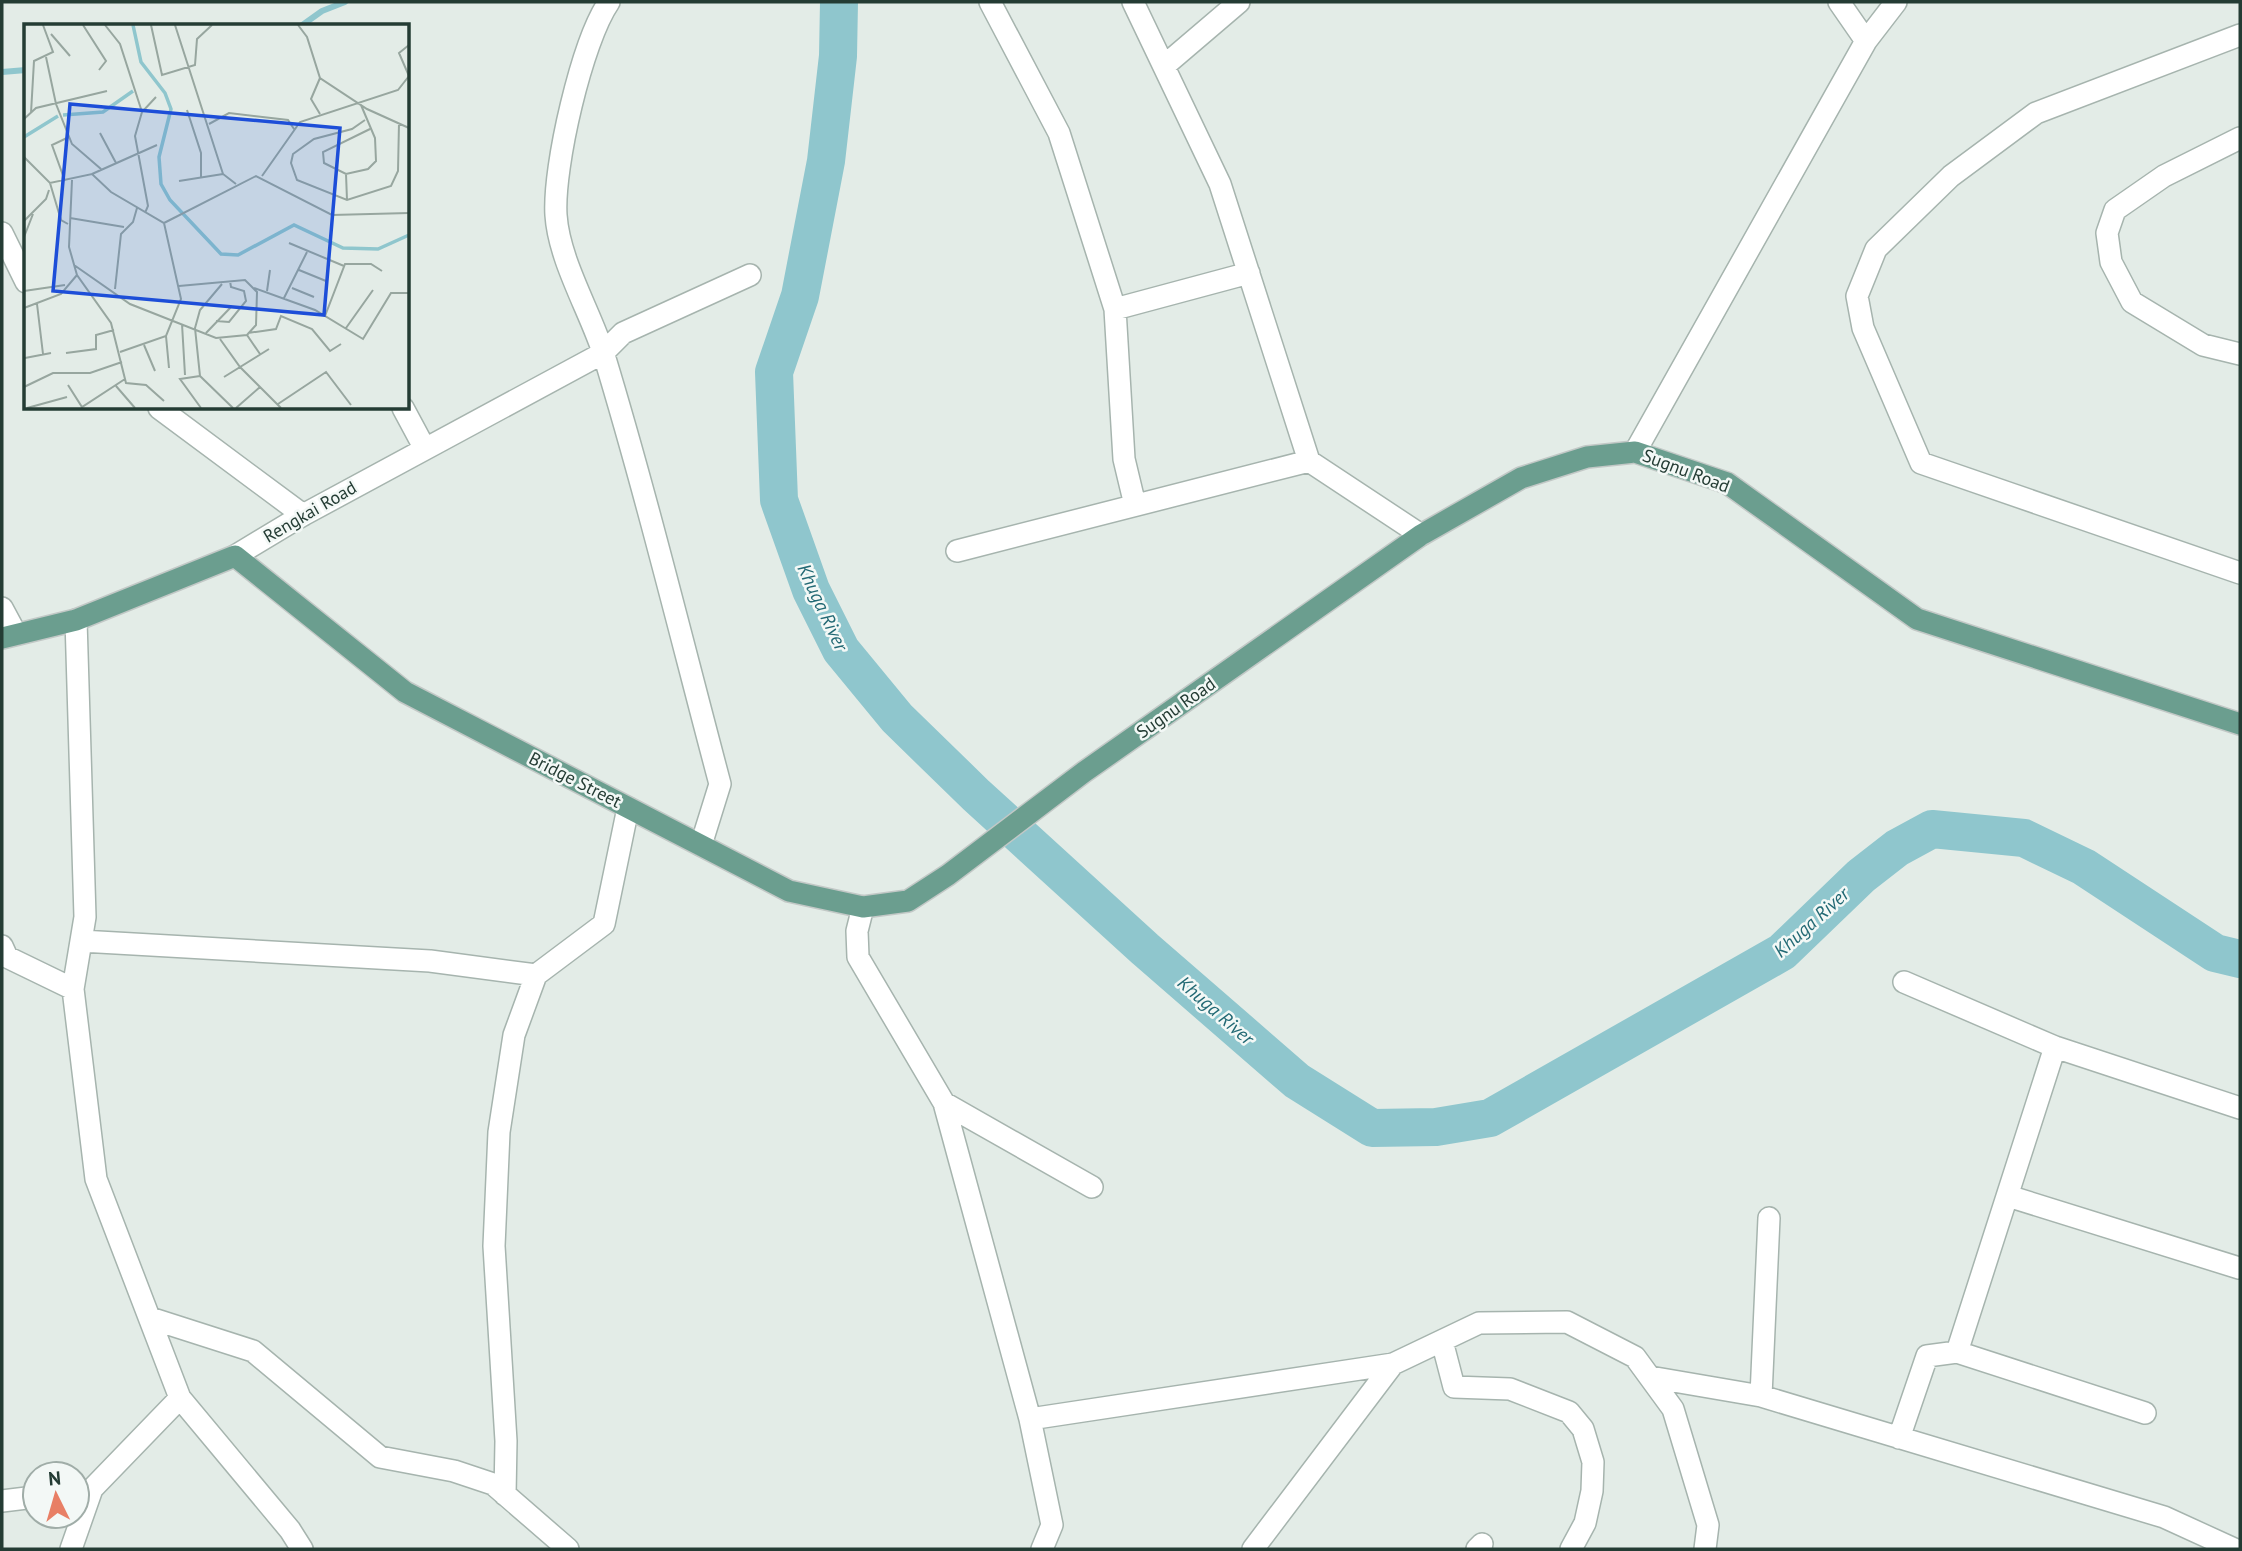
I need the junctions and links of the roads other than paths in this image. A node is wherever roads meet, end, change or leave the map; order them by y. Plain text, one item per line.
1 (990, 2) edge
2 (1133, 2) edge
3 (1239, 2) edge
4 (1839, 2) edge
5 (1896, 2) edge
6 (603, 5) edge
7 (2240, 34) edge
8 (1866, 41) junction
9 (1164, 66) junction
10 (2240, 138) edge
11 (2, 233) edge
12 (1248, 273) junction
13 (750, 275) dead end
14 (16, 276) edge
15 (1115, 309) junction
16 (603, 353) junction
17 (2240, 354) edge
18 (162, 410) edge
19 (404, 410) edge
20 (425, 449) junction
21 (1635, 452) junction
22 (1309, 461) junction
23 (1135, 505) junction
24 (303, 514) junction
25 (1421, 535) junction
26 (957, 551) dead end
27 (235, 556) junction
28 (2240, 573) edge
29 (2, 608) edge
30 (76, 620) junction
31 (9, 636) edge
32 (2240, 724) edge
33 (628, 808) junction
34 (701, 845) junction
35 (948, 875) joint
36 (863, 907) junction
37 (81, 941) junction
38 (2, 946) edge
39 (536, 975) junction
40 (1904, 982) dead end
41 (73, 989) junction
42 (2055, 1048) junction
43 (944, 1103) junction
44 (2240, 1108) edge
45 (1092, 1187) dead end
46 (2008, 1196) junction
47 (1769, 1218) dead end
48 (2239, 1268) edge
49 (150, 1318) junction
50 (1442, 1340) junction
51 (1957, 1352) junction
52 (1393, 1364) junction
53 (1650, 1377) junction
54 (1761, 1396) junction
55 (180, 1398) junction
56 (2146, 1413) dead end
57 (1030, 1419) junction
58 (1899, 1438) junction
59 (91, 1484) edge
60 (505, 1494) junction
61 (21, 1499) edge
62 (2, 1501) edge
63 (76, 1530) edge
64 (2192, 1540) edge
65 (71, 1549) edge
66 (302, 1549) edge
67 (568, 1549) edge
68 (1042, 1549) edge
69 (1253, 1549) edge
70 (1571, 1549) edge
71 (1705, 1549) edge
72 (2234, 1549) edge

1 - 15 street
2 - 9 street
3 - 9 street
4 - 8 street
5 - 8 street
6 - 16 street
7 - 28 street
8 - 21 street
9 - 12 street
10 - 17 street
11 - 14 street
12 - 15 street
12 - 22 street
13 - 16 street, Rengkai Road
15 - 23 street
16 - 20 street, Rengkai Road
16 - 34 street
18 - 24 street
19 - 20 street
20 - 24 street, Rengkai Road
21 - 25 main road, Sugnu Road
21 - 32 main road, Sugnu Road
22 - 23 street
22 - 25 street
23 - 26 street
24 - 27 street, Rengkai Road
25 - 35 main road, Sugnu Road
27 - 30 main road, Rengkai Road
27 - 33 main road, Bridge Street
29 - 31 street
30 - 31 main road, Rengkai Road
30 - 37 street
33 - 34 main road, Bridge Street
33 - 39 street
34 - 36 main road, Bridge Street
35 - 36 main road, Bridge Street
36 - 43 street
37 - 39 street
37 - 41 street
38 - 41 street
39 - 60 street
40 - 42 street
41 - 49 street
42 - 44 street
42 - 46 street
43 - 45 street
43 - 57 street
46 - 48 street
46 - 51 street
47 - 54 street
49 - 55 street
49 - 60 street
50 - 52 street
50 - 53 street
50 - 70 street
51 - 56 street
51 - 58 street
52 - 57 street
52 - 69 street
53 - 54 street
53 - 71 street
54 - 58 street
55 - 59 street
55 - 66 street
57 - 68 street
58 - 64 street
60 - 67 street
61 - 62 street
63 - 65 street
64 - 72 street

